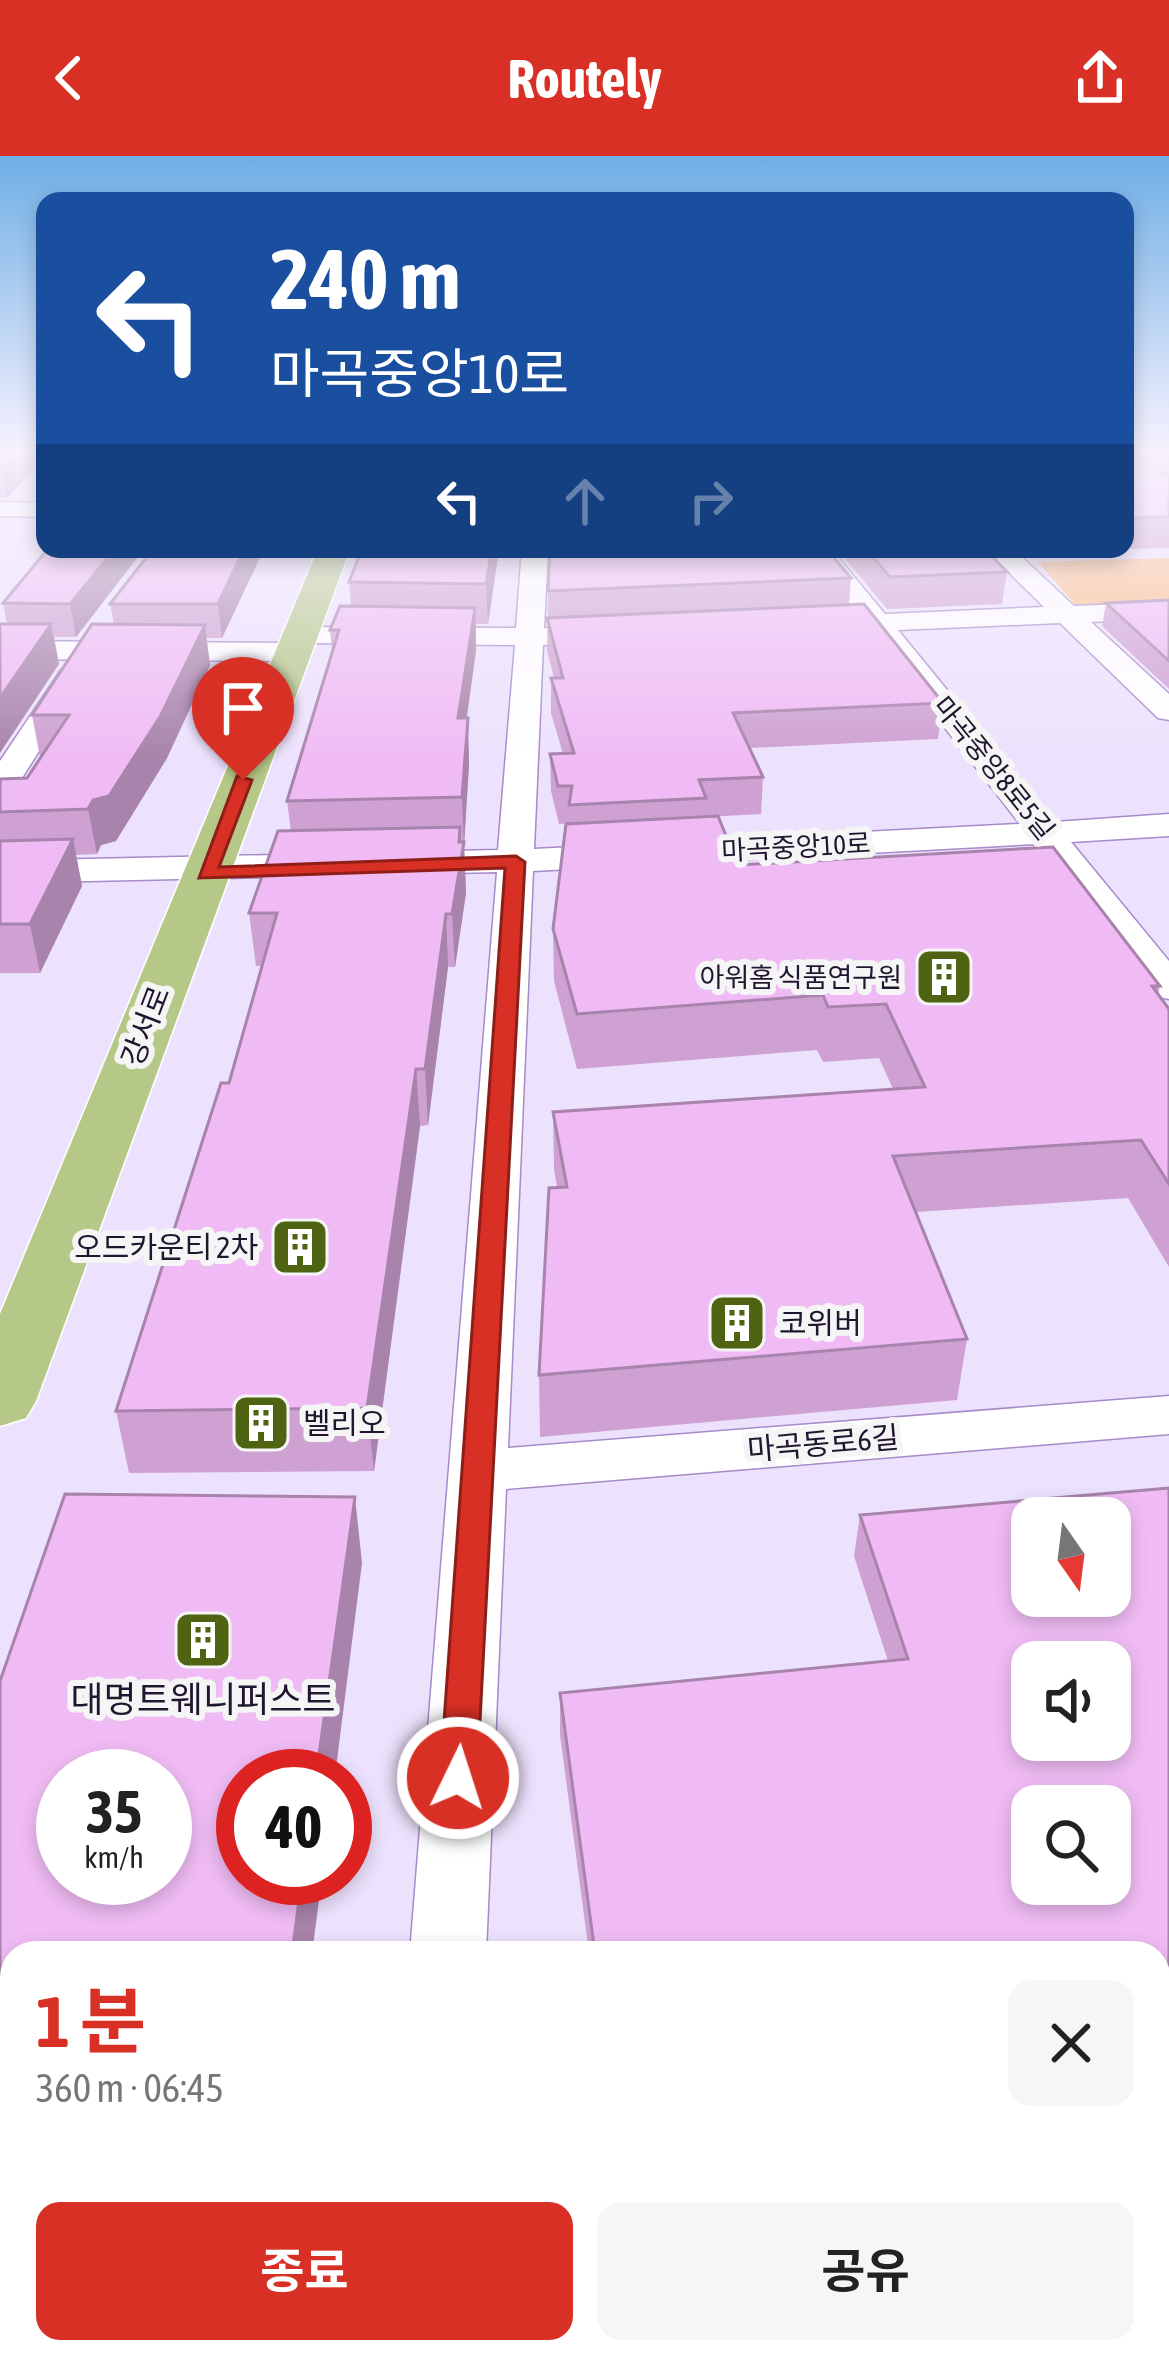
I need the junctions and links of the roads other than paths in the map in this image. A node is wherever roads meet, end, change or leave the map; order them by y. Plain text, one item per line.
1 (330, 558) edge
2 (535, 558) edge
3 (825, 558) edge
4 (1007, 558) edge
5 (1169, 610) edge
6 (1066, 614) junction
7 (112, 617) edge
8 (877, 622) junction
9 (784, 627) edge
10 (599, 635) edge
11 (530, 638) junction
12 (297, 644) junction
13 (0, 650) edge
14 (87, 650) junction
15 (1169, 711) edge
16 (0, 787) edge
17 (1169, 825) edge
18 (1046, 833) junction
19 (516, 862) junction
20 (0, 872) edge
21 (206, 874) junction
22 (1169, 987) edge
23 (0, 1401) edge
24 (1169, 1415) edge
25 (478, 1471) junction
26 (449, 1941) edge

1 - 12 main road, 강서로
2 - 11 street
3 - 8 street, 마곡중앙8로5길
4 - 6 street
5 - 6 street
6 - 8 street
6 - 15 street
7 - 14 street
8 - 9 street
8 - 18 street, 마곡중앙8로5길
10 - 11 street
11 - 12 street
11 - 19 street
12 - 14 street
12 - 21 main road, 강서로
13 - 14 street
14 - 16 street
17 - 18 street, 마곡중앙10로
18 - 19 street, 마곡중앙10로
18 - 22 street, 마곡중앙8로5길
19 - 21 street, 마곡중앙10로
19 - 25 street
20 - 21 street, 마곡중앙10로
21 - 23 main road, 강서로
24 - 25 street, 마곡동로6길
25 - 26 street

